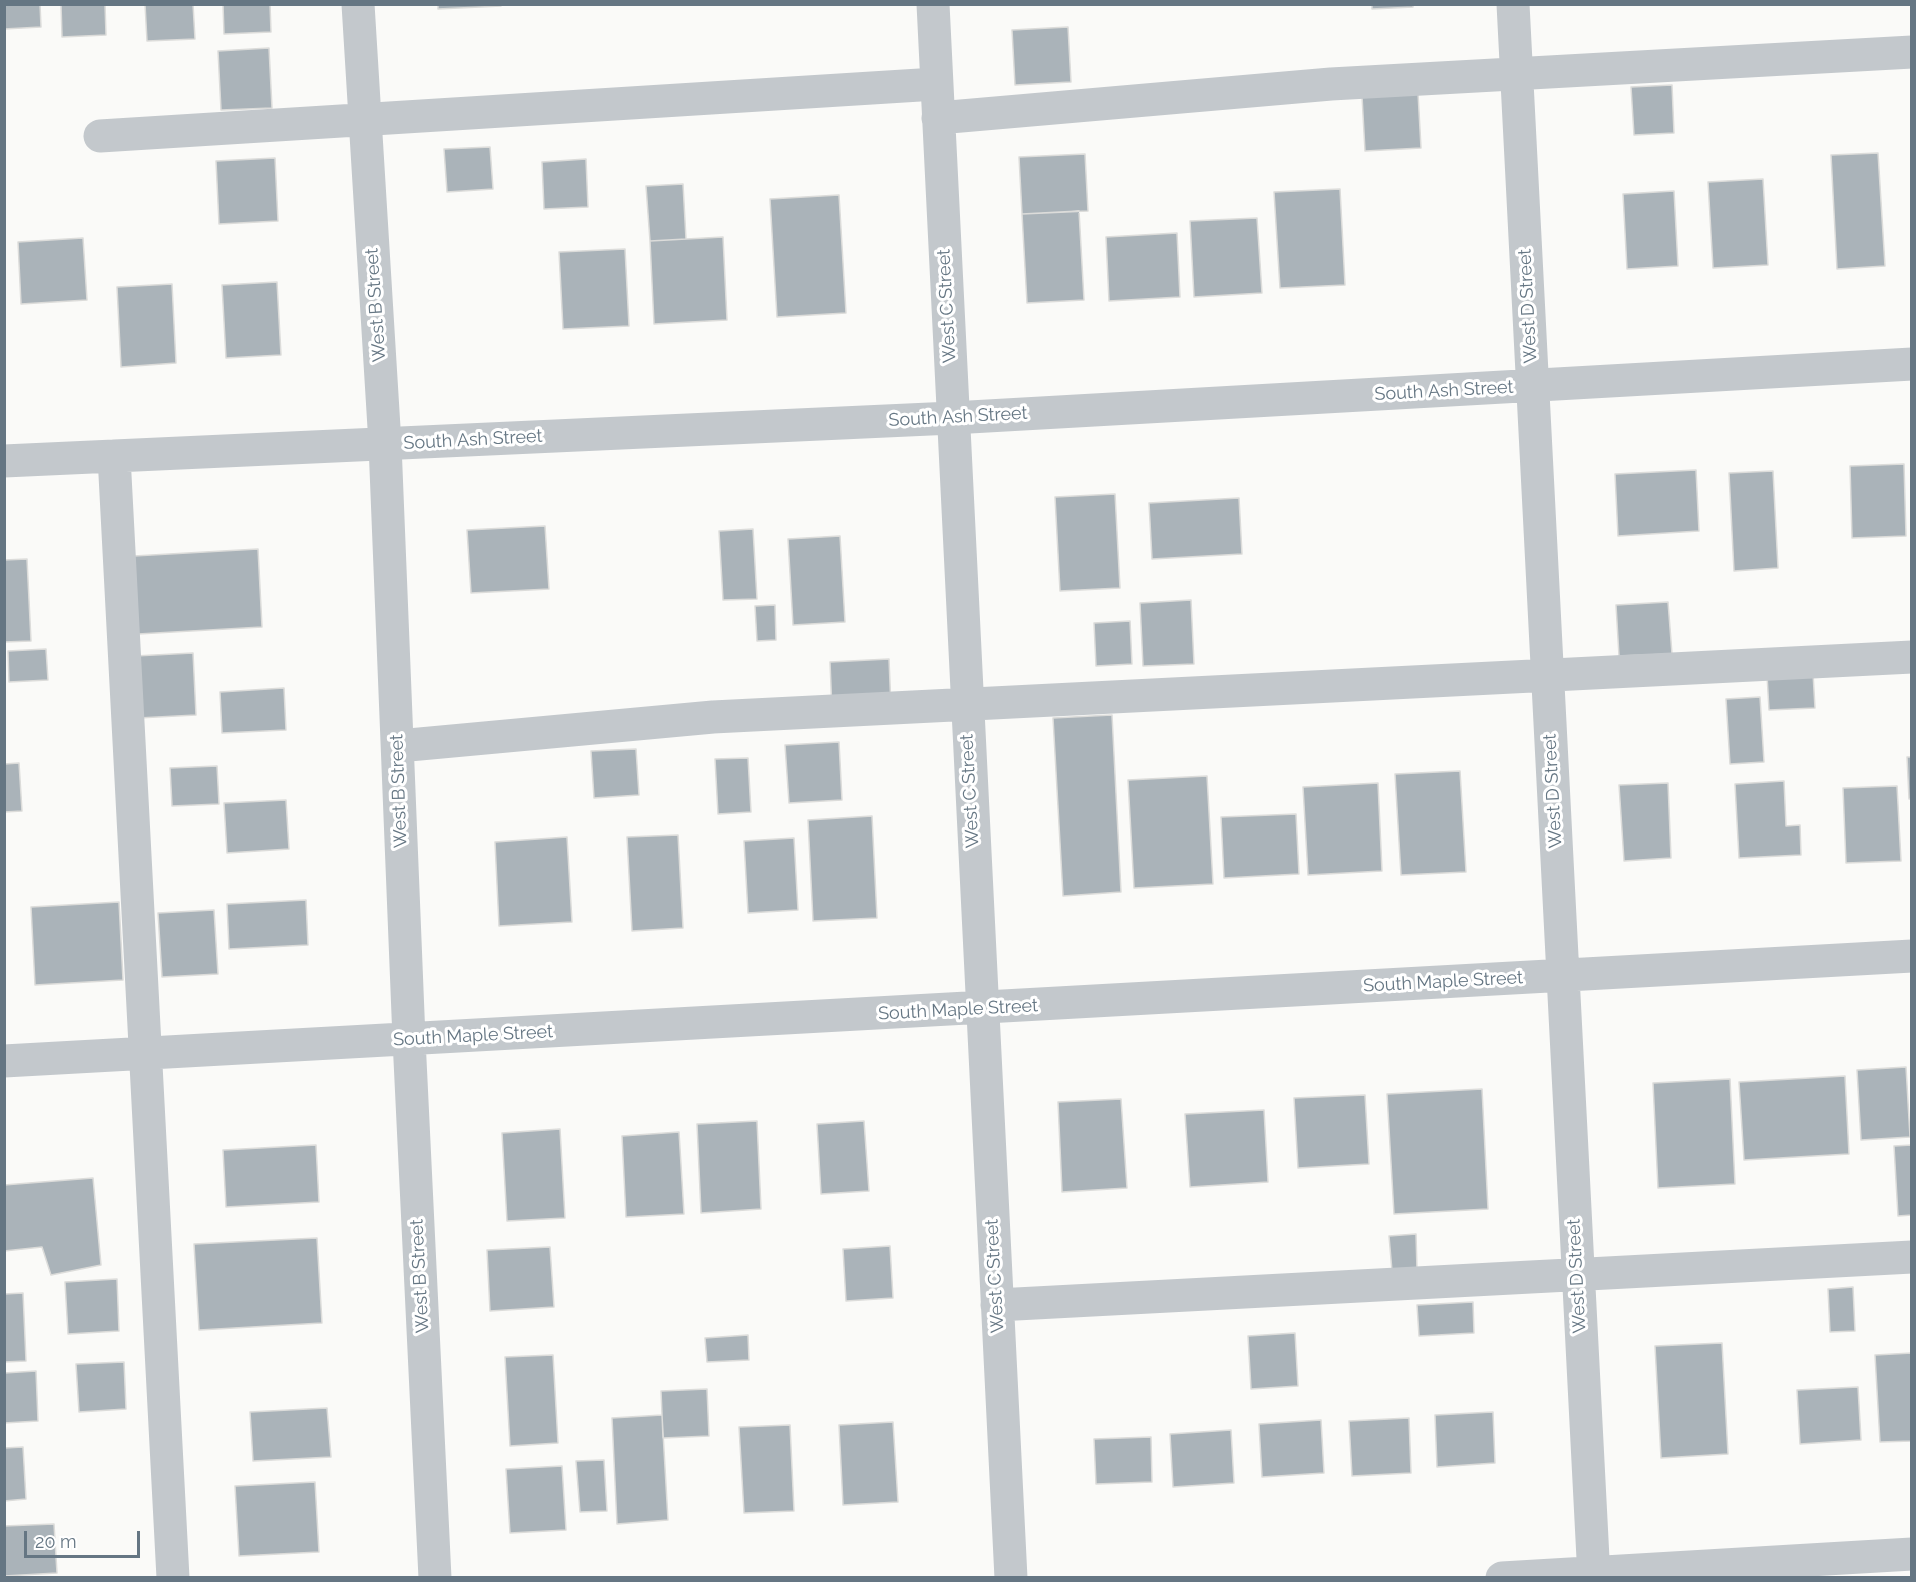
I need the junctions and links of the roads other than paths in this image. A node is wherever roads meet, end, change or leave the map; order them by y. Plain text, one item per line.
1 (358, 4) edge
2 (933, 4) edge
3 (1513, 4) edge
4 (1911, 52) edge
5 (1516, 74) junction
6 (936, 84) junction
7 (938, 118) junction
8 (365, 119) junction
9 (100, 136) dead end
10 (1911, 364) edge
11 (1532, 386) junction
12 (952, 418) junction
13 (385, 444) junction
14 (114, 456) junction
15 (4, 461) edge
16 (1911, 657) edge
17 (1547, 676) junction
18 (966, 705) junction
19 (398, 746) junction
20 (1911, 956) edge
21 (1562, 976) junction
22 (981, 1008) junction
23 (408, 1039) junction
24 (145, 1053) junction
25 (4, 1061) edge
26 (1911, 1257) edge
27 (1577, 1275) junction
28 (997, 1305) junction
29 (1911, 1554) edge
30 (1594, 1575) edge
31 (173, 1578) edge
32 (435, 1578) edge
33 (1011, 1578) edge
34 (1502, 1578) edge

1 - 8 street, West B Street
2 - 6 street, West C Street
3 - 5 street, West D Street
4 - 5 street
5 - 7 street
5 - 11 street, West D Street
6 - 7 street, West C Street
6 - 8 street
7 - 12 street, West C Street
8 - 9 street
8 - 13 street, West B Street
10 - 11 street, South Ash Street
11 - 12 street, South Ash Street
11 - 17 street, West D Street
12 - 13 street, South Ash Street
12 - 18 street, West C Street
13 - 14 street, South Ash Street
13 - 19 street, West B Street
14 - 15 street, South Ash Street
14 - 24 street
16 - 17 street
17 - 18 street
17 - 21 street, West D Street
18 - 19 street
18 - 22 street, West C Street
19 - 23 street, West B Street
20 - 21 street, South Maple Street
21 - 22 street, South Maple Street
21 - 27 street, West D Street
22 - 23 street, South Maple Street
22 - 28 street, West C Street
23 - 24 street, South Maple Street
23 - 32 street, West B Street
24 - 25 street, South Maple Street
24 - 31 street
26 - 27 street
27 - 28 street
27 - 30 street, West D Street
28 - 33 street, West C Street
29 - 30 street
30 - 34 street

